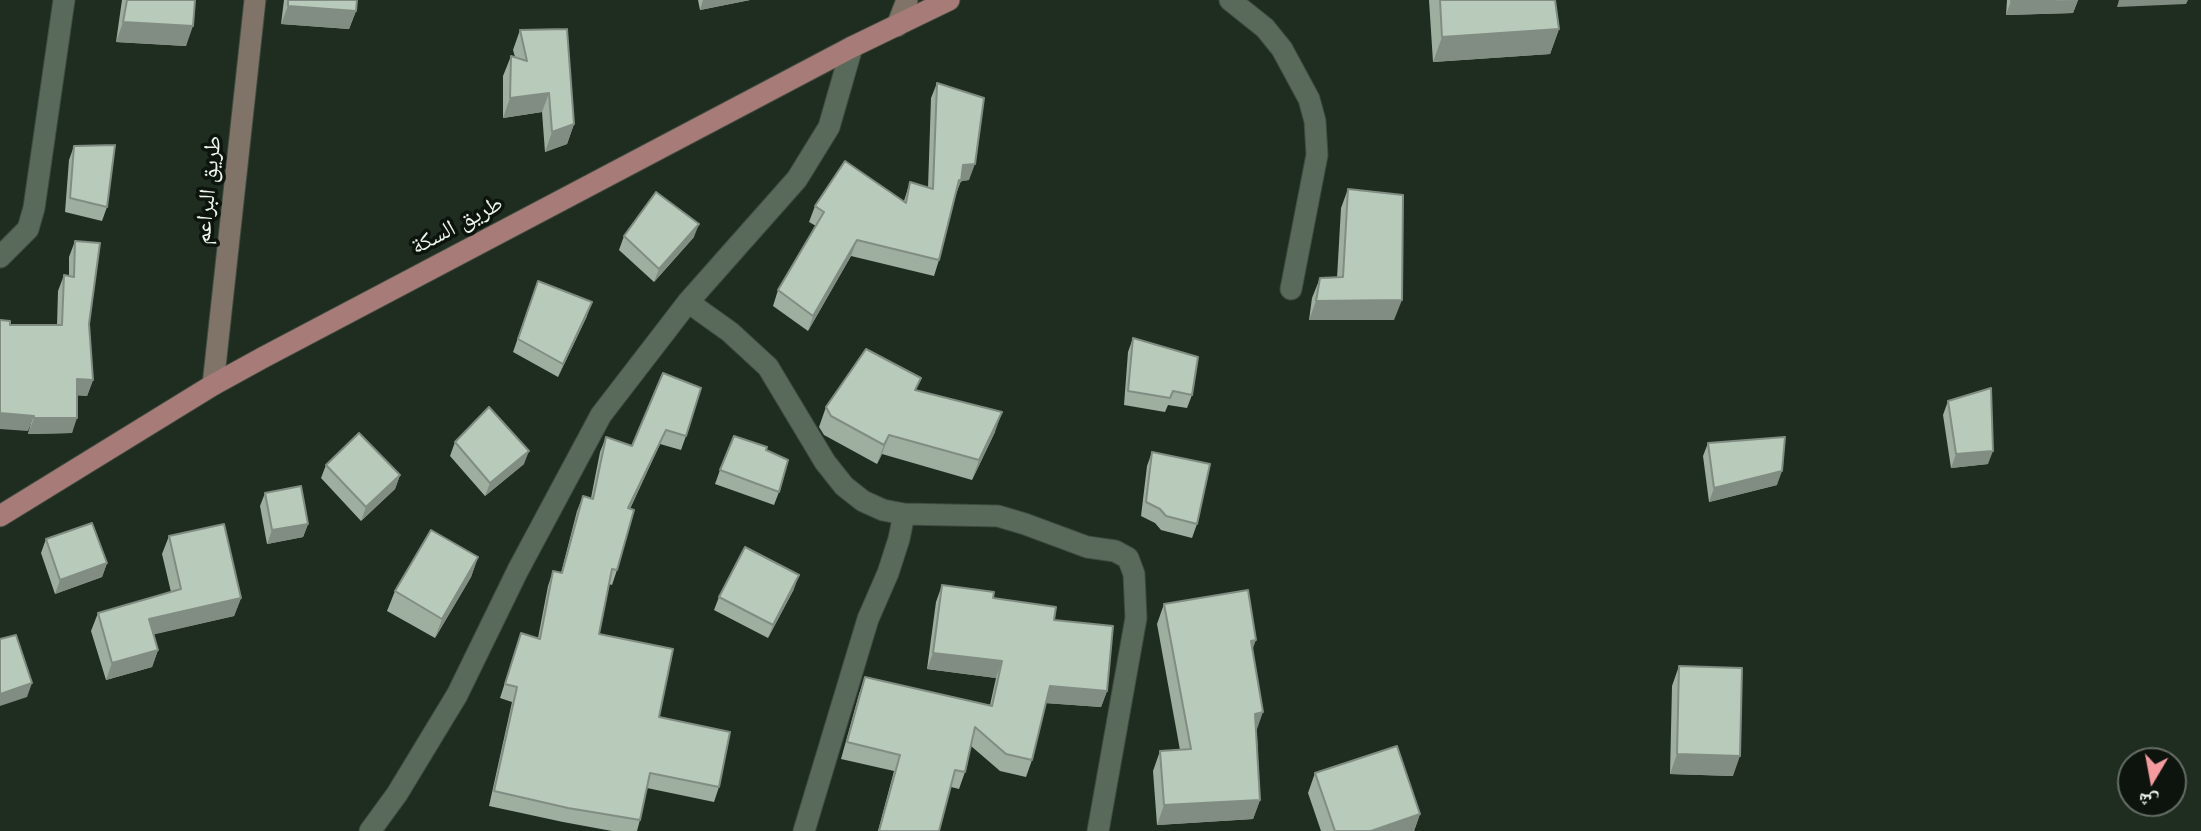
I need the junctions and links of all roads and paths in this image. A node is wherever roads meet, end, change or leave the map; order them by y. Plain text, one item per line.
1 (64, 0) edge
2 (254, 0) edge
3 (907, 0) edge
4 (949, 0) edge
5 (1230, 0) edge
6 (897, 26) junction
7 (852, 47) junction
8 (0, 257) edge
9 (1291, 289) dead end
10 (688, 302) junction
11 (213, 385) junction
12 (904, 514) junction
13 (0, 516) edge
14 (370, 831) edge
15 (804, 831) edge
16 (1098, 831) edge

1 - 8 street
2 - 11 street, طريق البراعم
3 - 6 street
4 - 6 main road, طريق السكة
5 - 9 street
6 - 7 main road, طريق السكة
7 - 10 street
7 - 11 main road, طريق السكة
10 - 12 street
10 - 14 street
11 - 13 main road, طريق السكة
12 - 15 street
12 - 16 street

